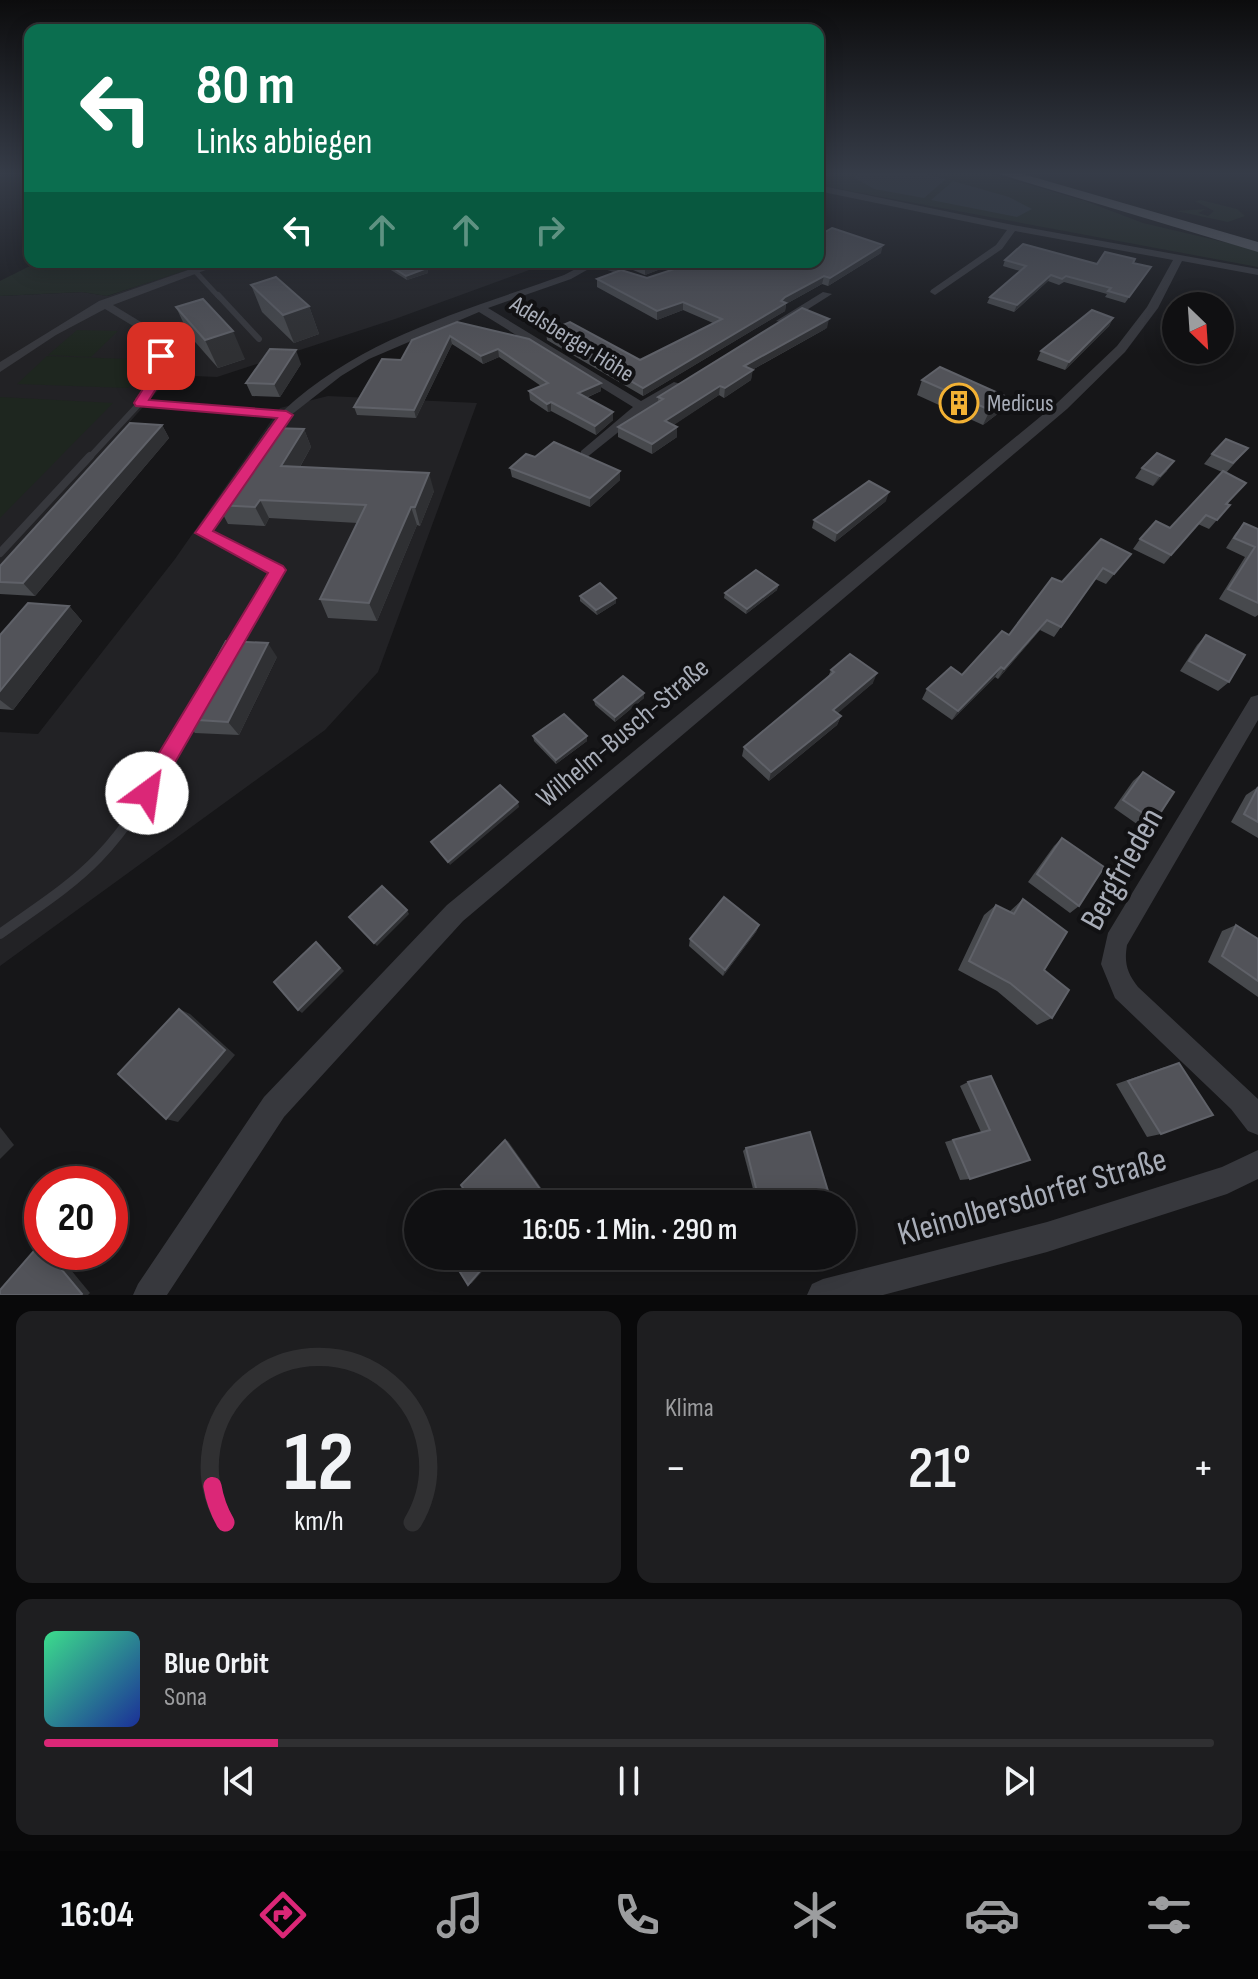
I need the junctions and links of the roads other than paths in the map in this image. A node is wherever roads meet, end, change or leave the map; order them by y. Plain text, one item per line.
1 (1010, 232) edge
2 (1037, 232) edge
3 (1208, 232) edge
4 (1231, 232) edge
5 (1258, 240) edge
6 (1258, 247) edge
7 (1178, 259) junction
8 (201, 268) edge
9 (582, 268) edge
10 (609, 268) edge
11 (194, 270) junction
12 (1258, 272) edge
13 (632, 276) edge
14 (935, 292) dead end
15 (827, 294) dead end
16 (103, 303) junction
17 (480, 308) junction
18 (774, 326) edge
19 (259, 339) dead end
20 (0, 368) edge
21 (694, 375) edge
22 (140, 403) junction
23 (641, 407) junction
24 (286, 415) junction
25 (267, 442) edge
26 (586, 454) edge
27 (230, 494) edge
28 (0, 553) edge
29 (221, 663) edge
30 (1258, 703) edge
31 (199, 704) edge
32 (0, 934) edge
33 (1258, 1121) edge
34 (1258, 1164) edge
35 (149, 1295) edge
36 (823, 1295) edge

1 - 14 street
2 - 7 street
3 - 6 highway
4 - 5 highway
7 - 12 street
7 - 35 street, Wilhelm-Busch-Straße
8 - 11 street
9 - 17 street
10 - 13 lane
11 - 16 street
11 - 19 lane
15 - 18 street
16 - 20 street
16 - 22 street
17 - 23 street, Adelsberger Höhe
17 - 24 street
21 - 23 street, Adelsberger Höhe
22 - 24 street
22 - 28 lane
23 - 26 street, Adelsberger Höhe
24 - 25 lane
27 - 29 lane
30 - 33 street, Bergfrieden
31 - 32 lane
34 - 36 street, Kleinolbersdorfer Straße

